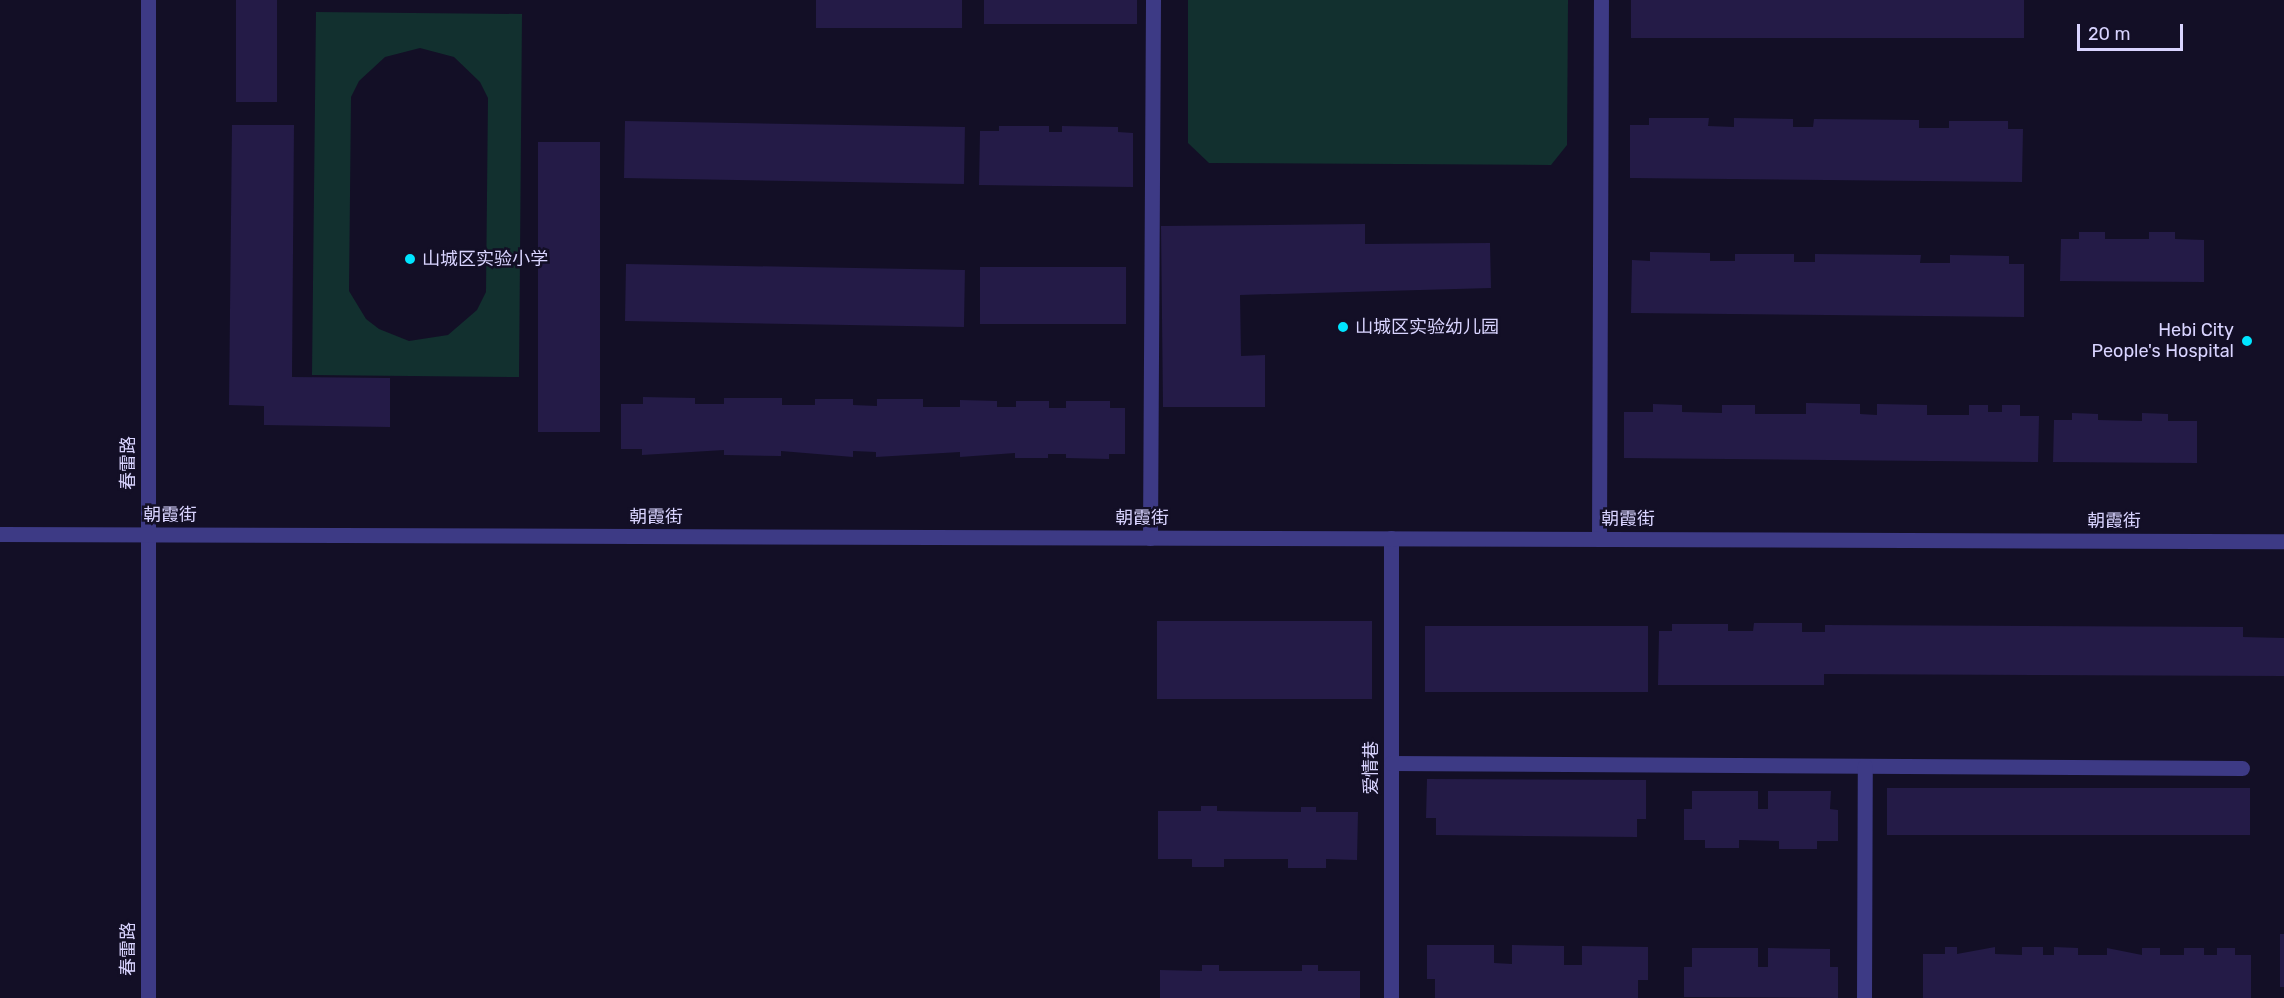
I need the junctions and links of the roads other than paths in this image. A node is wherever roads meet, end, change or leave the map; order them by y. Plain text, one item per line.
1 (148, 0) edge
2 (1153, 0) edge
3 (1601, 0) edge
4 (0, 534) edge
5 (148, 535) junction
6 (1150, 538) junction
7 (1390, 538) junction
8 (1599, 539) junction
9 (2284, 541) edge
10 (1390, 763) junction
11 (1865, 766) junction
12 (2242, 768) dead end
13 (148, 998) edge
14 (1390, 998) edge
15 (1864, 998) edge

1 - 5 street, 春雷路
2 - 6 street
3 - 8 street
4 - 5 street, 朝霞街
5 - 6 street, 朝霞街
5 - 13 street, 春雷路
6 - 7 street, 朝霞街
7 - 8 street, 朝霞街
7 - 10 street, 爱情巷
8 - 9 street, 朝霞街
10 - 11 street
10 - 14 street, 爱情巷
11 - 12 street
11 - 15 street

